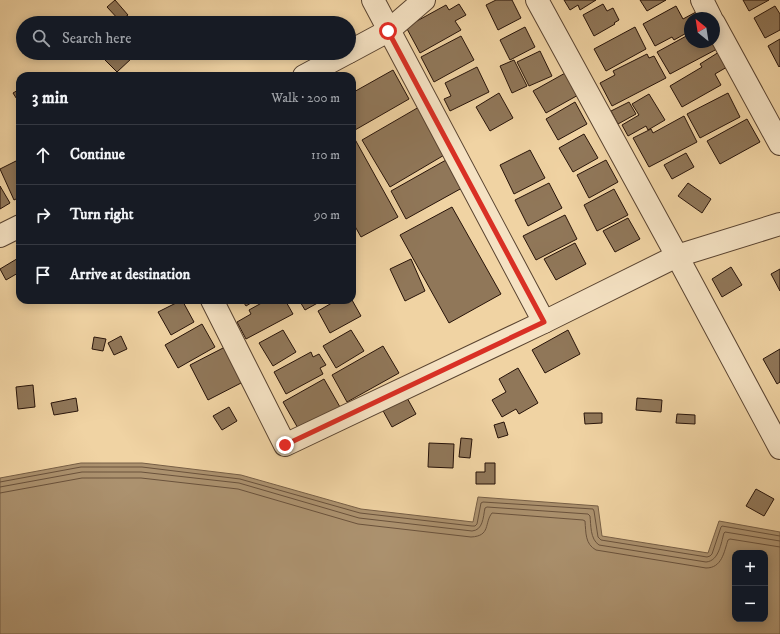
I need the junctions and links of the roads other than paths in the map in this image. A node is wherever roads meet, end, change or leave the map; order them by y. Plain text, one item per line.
1 (373, 0) edge
2 (424, 0) edge
3 (536, 0) edge
4 (702, 0) edge
5 (708, 12) edge
6 (388, 31) junction
7 (720, 34) edge
8 (356, 48) edge
9 (333, 60) edge
10 (311, 72) edge
11 (780, 144) edge
12 (780, 224) edge
13 (16, 228) edge
14 (0, 236) edge
15 (677, 256) junction
16 (214, 304) edge
17 (544, 322) junction
18 (780, 448) edge

1 - 6 street
2 - 6 street
3 - 15 street
4 - 5 street
6 - 8 street
6 - 17 street
7 - 11 street
9 - 10 street
12 - 15 street
13 - 14 street
15 - 17 street
15 - 18 street
16 - 17 street

